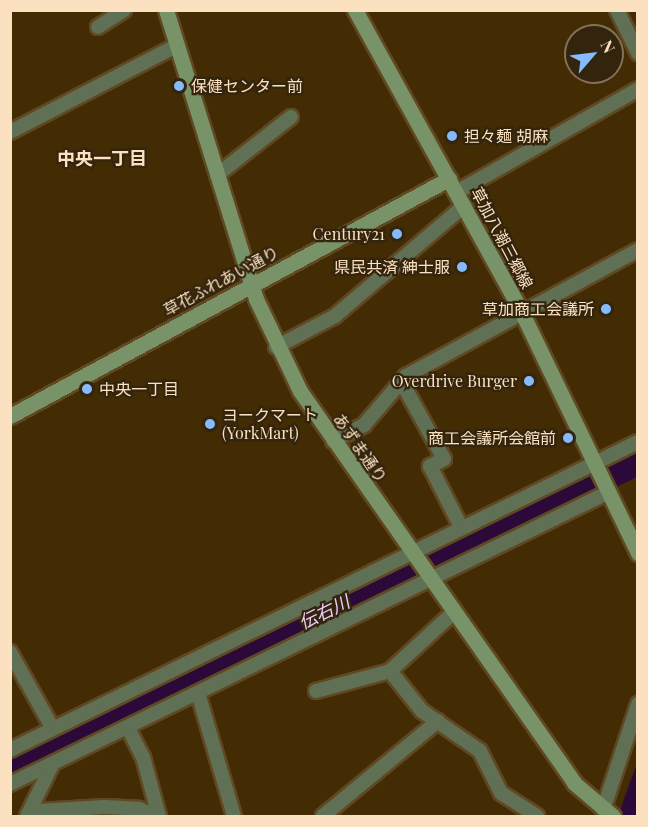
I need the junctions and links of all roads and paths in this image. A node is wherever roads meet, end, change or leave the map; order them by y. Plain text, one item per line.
1 (124, 10) edge
2 (166, 10) edge
3 (355, 10) edge
4 (617, 10) edge
5 (98, 27) dead end
6 (178, 45) junction
7 (638, 53) edge
8 (638, 89) edge
9 (291, 117) dead end
10 (10, 132) edge
11 (217, 175) junction
12 (449, 178) junction
13 (457, 192) junction
14 (464, 207) junction
15 (638, 250) edge
16 (251, 285) junction
17 (522, 313) junction
18 (276, 347) junction
19 (401, 381) junction
20 (10, 416) edge
21 (333, 441) junction
22 (638, 442) edge
23 (596, 465) junction
24 (608, 490) junction
25 (461, 527) junction
26 (413, 553) junction
27 (638, 553) edge
28 (430, 576) junction
29 (454, 612) junction
30 (10, 652) edge
31 (390, 671) junction
32 (316, 691) dead end
33 (198, 693) junction
34 (638, 704) edge
35 (438, 721) junction
36 (52, 727) junction
37 (128, 728) junction
38 (10, 750) edge
39 (51, 767) junction
40 (10, 784) edge
41 (602, 813) edge
42 (34, 815) edge
43 (158, 816) edge
44 (234, 816) edge
45 (323, 816) edge
46 (537, 816) edge

1 - 5 street
2 - 6 street, あずま通り
3 - 12 street, 草加八潮三郷線
4 - 7 street
6 - 10 street
6 - 11 street, あずま通り
8 - 13 street
9 - 11 street
11 - 16 street, あずま通り
12 - 13 street, 草加八潮三郷線
12 - 16 street, 草花ふれあい通り
13 - 14 street, 草加八潮三郷線
14 - 17 street, 草加八潮三郷線
14 - 18 street
15 - 17 street
16 - 18 street, あずま通り
16 - 20 street, 草花ふれあい通り
17 - 19 street
17 - 23 street, 草加八潮三郷線
18 - 21 street, あずま通り
19 - 21 street
19 - 25 street
21 - 26 street, あずま通り
22 - 23 street
23 - 24 street, 草加八潮三郷線
23 - 25 street
24 - 27 street, 草加八潮三郷線
24 - 28 street
25 - 26 street
26 - 28 street, あずま通り
26 - 36 street
28 - 29 street, あずま通り
28 - 33 street
29 - 31 street
29 - 41 street, あずま通り
30 - 36 street
31 - 32 street
31 - 35 street
33 - 37 street
33 - 44 street
34 - 41 street
35 - 45 street
35 - 46 street
36 - 38 street
37 - 39 street
37 - 43 street
39 - 40 street
39 - 42 street
42 - 43 street

